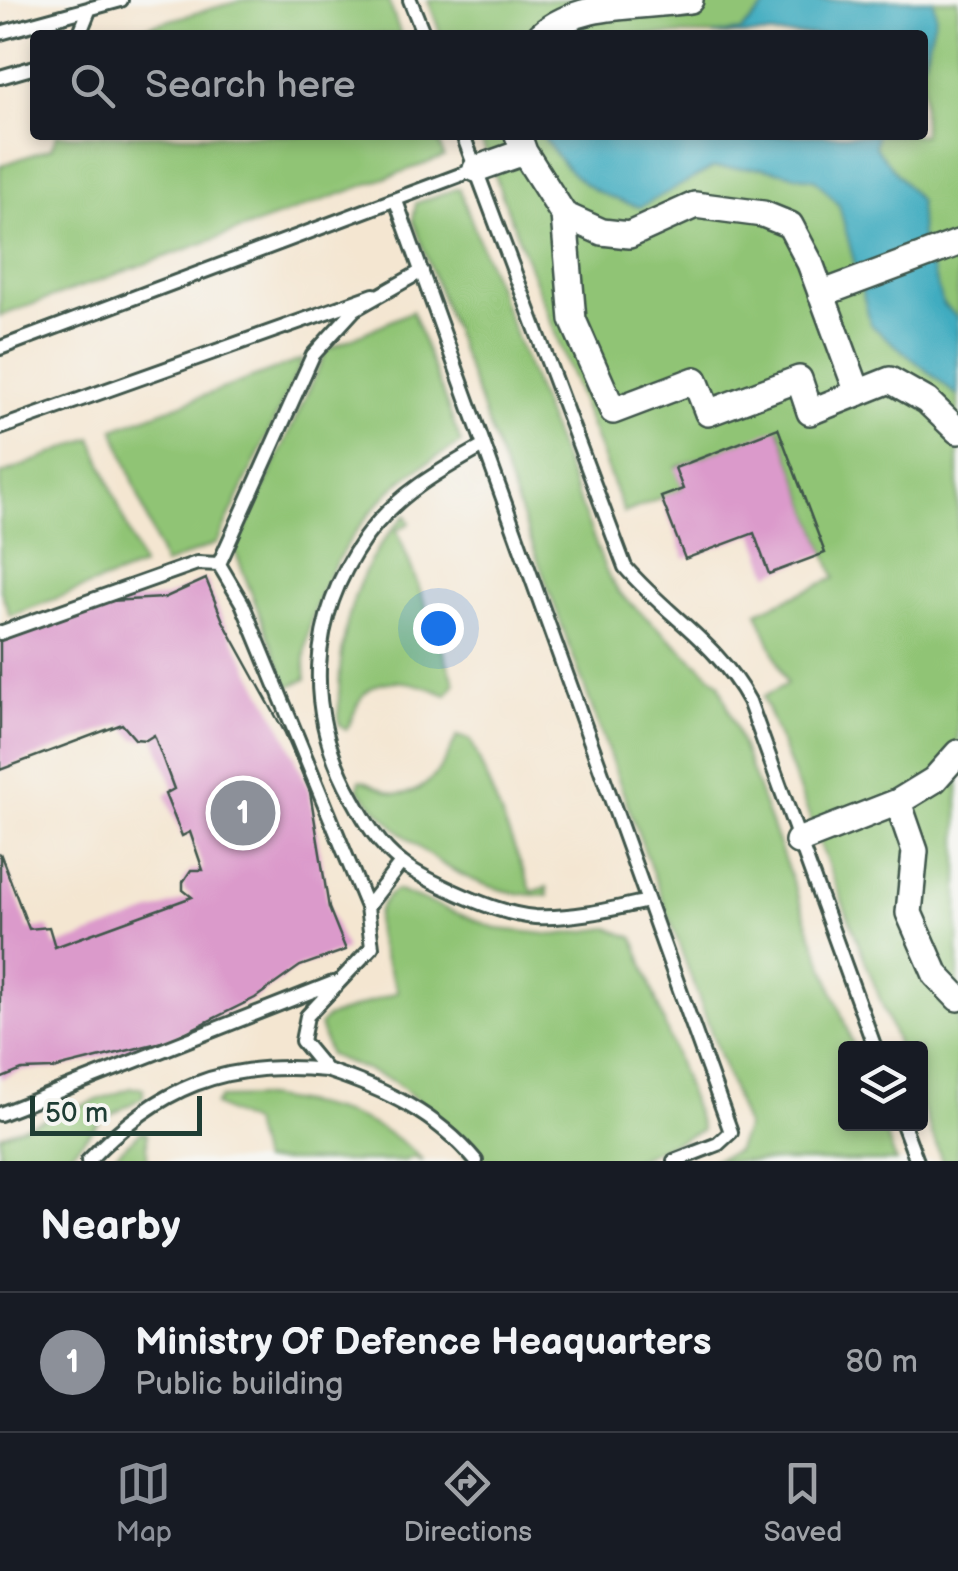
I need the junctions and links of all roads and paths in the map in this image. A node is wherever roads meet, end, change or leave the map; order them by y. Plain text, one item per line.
1 (121, 0) edge
2 (410, 0) edge
3 (690, 0) edge
4 (90, 8) junction
5 (81, 30) edge
6 (422, 30) edge
7 (546, 30) edge
8 (0, 32) edge
9 (30, 68) edge
10 (0, 77) edge
11 (464, 140) edge
12 (521, 143) edge
13 (476, 170) junction
14 (396, 200) junction
15 (564, 215) junction
16 (947, 247) edge
17 (422, 271) junction
18 (374, 294) junction
19 (821, 294) junction
20 (0, 348) edge
21 (858, 393) junction
22 (0, 428) edge
23 (958, 431) edge
24 (484, 446) junction
25 (219, 564) junction
26 (0, 634) edge
27 (958, 753) edge
28 (898, 802) junction
29 (798, 841) junction
30 (402, 863) junction
31 (648, 901) junction
32 (367, 908) junction
33 (338, 981) junction
34 (958, 998) edge
35 (872, 1041) edge
36 (326, 1070) junction
37 (0, 1114) edge
38 (906, 1131) edge
39 (88, 1161) edge
40 (476, 1161) edge
41 (674, 1161) edge
42 (917, 1161) edge

1 - 4 lane
2 - 6 lane
3 - 7 street
4 - 5 lane
4 - 8 lane
9 - 10 lane
11 - 13 lane
12 - 13 street
12 - 15 street
13 - 14 lane
13 - 29 lane
14 - 17 lane
14 - 20 lane
15 - 19 street
15 - 21 street
16 - 19 street
17 - 18 lane
17 - 24 lane
18 - 22 lane
18 - 25 lane
19 - 21 street
21 - 23 street
24 - 30 lane
24 - 31 lane
25 - 26 lane
25 - 32 lane
27 - 28 street
28 - 29 street
28 - 34 street
29 - 35 lane
30 - 31 lane
30 - 32 lane
31 - 41 lane
32 - 33 lane
33 - 36 lane
33 - 37 lane
36 - 39 lane
36 - 40 lane
38 - 42 lane

